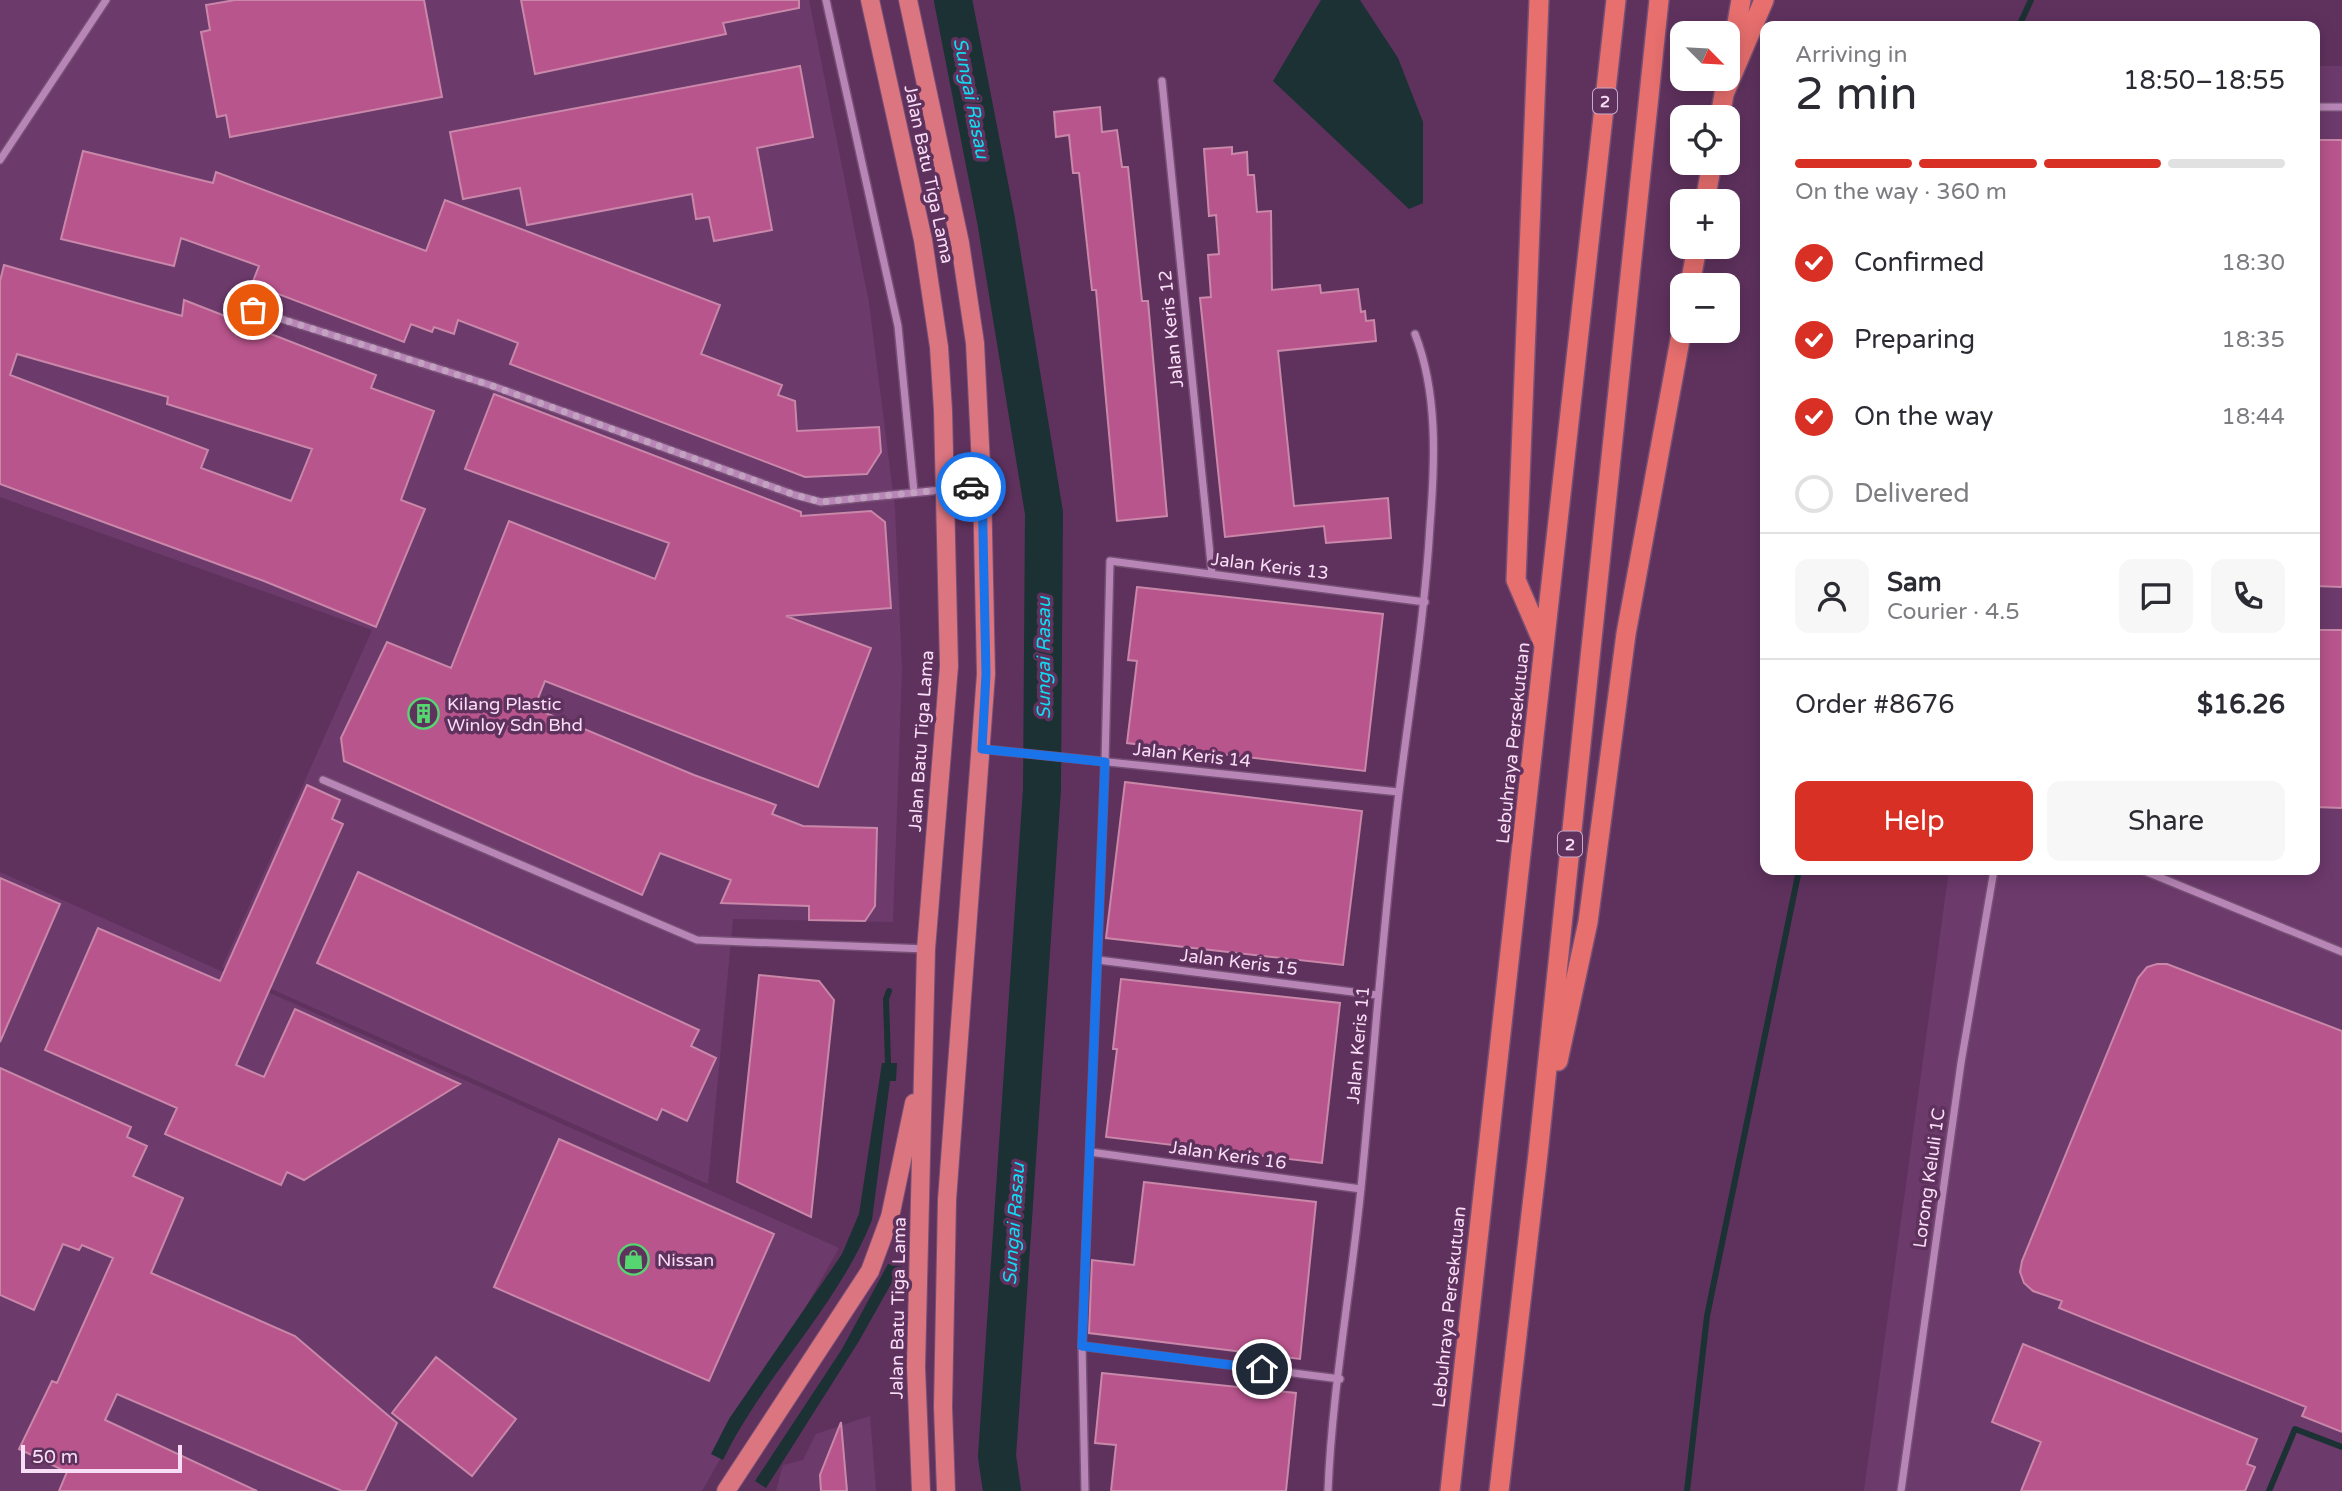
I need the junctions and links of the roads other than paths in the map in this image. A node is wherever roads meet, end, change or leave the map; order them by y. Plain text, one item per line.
1 (106, 0) edge
2 (826, 0) edge
3 (870, 0) edge
4 (908, 0) edge
5 (1539, 0) edge
6 (1616, 0) edge
7 (1659, 0) edge
8 (1741, 0) edge
9 (1764, 0) edge
10 (1737, 21) edge
11 (1740, 52) edge
12 (1162, 81) dead end
13 (2320, 107) edge
14 (2342, 107) edge
15 (0, 159) edge
16 (253, 310) dead end
17 (1415, 334) dead end
18 (1679, 343) edge
19 (982, 486) junction
20 (945, 489) junction
21 (914, 492) junction
22 (1212, 574) junction
23 (1425, 602) junction
24 (1545, 646) junction
25 (982, 749) junction
26 (1105, 762) junction
27 (323, 780) dead end
28 (1399, 793) junction
29 (1993, 875) edge
30 (2153, 875) edge
31 (926, 949) junction
32 (2342, 952) edge
33 (1098, 960) junction
34 (1377, 995) junction
35 (923, 1062) junction
36 (1090, 1152) junction
37 (1538, 1154) junction
38 (1361, 1189) junction
39 (1082, 1346) junction
40 (1340, 1379) junction
41 (726, 1491) edge
42 (920, 1491) edge
43 (946, 1491) edge
44 (1085, 1491) edge
45 (1328, 1491) edge
46 (1450, 1491) edge
47 (1499, 1491) edge
48 (1901, 1491) edge

1 - 15 street
2 - 21 street
3 - 20 main road, Jalan Batu Tiga Lama
4 - 19 main road, Jalan Batu Tiga Lama
5 - 24 highway
6 - 24 highway, Lebuhraya Persekutuan / 2
7 - 37 highway, 2
8 - 10 highway
9 - 11 highway
12 - 22 street, Jalan Keris 12
13 - 14 street
16 - 21 street
17 - 23 street, Jalan Keris 11
18 - 37 highway
19 - 20 street
19 - 25 main road, Jalan Batu Tiga Lama
20 - 21 street
20 - 31 main road, Jalan Batu Tiga Lama
22 - 23 street, Jalan Keris 13
22 - 26 street, Jalan Keris 13
23 - 28 street, Jalan Keris 11
24 - 46 highway, Lebuhraya Persekutuan / 2
25 - 26 street, Jalan Keris 14
25 - 43 main road, Jalan Batu Tiga Lama
26 - 28 street, Jalan Keris 14
26 - 33 street
27 - 31 street
28 - 34 street, Jalan Keris 11
29 - 48 street, Lorong Keluli 1C
30 - 32 street
31 - 35 main road, Jalan Batu Tiga Lama
33 - 34 street, Jalan Keris 15
33 - 36 street
34 - 38 street, Jalan Keris 11
35 - 41 main road
35 - 42 main road, Jalan Batu Tiga Lama
36 - 38 street, Jalan Keris 16
36 - 39 street
37 - 47 highway, 2
38 - 40 street, Jalan Keris 11
39 - 40 street
39 - 44 street
40 - 45 street, Jalan Keris 11

